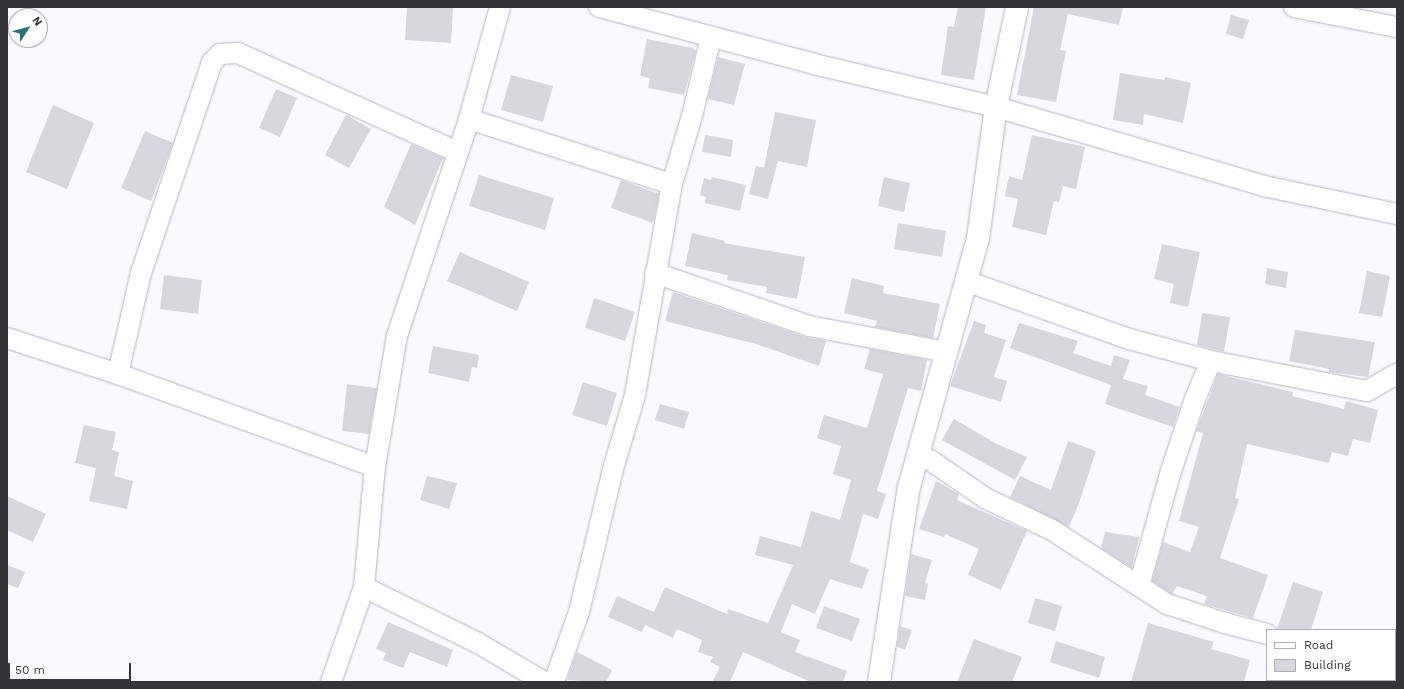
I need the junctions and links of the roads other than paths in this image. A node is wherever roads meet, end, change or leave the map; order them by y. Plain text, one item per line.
1 (500, 7) edge
2 (599, 7) edge
3 (1017, 7) edge
4 (1294, 7) edge
5 (1397, 27) edge
6 (711, 37) junction
7 (996, 107) junction
8 (469, 119) junction
9 (457, 152) junction
10 (672, 184) junction
11 (1397, 214) edge
12 (655, 273) junction
13 (966, 281) junction
14 (7, 338) edge
15 (946, 352) junction
16 (1211, 361) junction
17 (118, 374) junction
18 (1397, 374) edge
19 (918, 455) junction
20 (375, 467) junction
21 (1139, 586) junction
22 (364, 587) junction
23 (1266, 634) edge
24 (331, 682) edge
25 (544, 682) edge
26 (554, 682) edge
27 (879, 682) edge

1 - 8 street
2 - 6 street
3 - 7 main road
4 - 5 street
6 - 7 street
6 - 10 street
7 - 11 street
7 - 13 main road
8 - 9 street
8 - 10 street
9 - 17 street
9 - 20 street
10 - 12 street
12 - 15 street
12 - 26 street
13 - 15 main road
13 - 16 street
14 - 17 street
15 - 19 main road
16 - 18 street
16 - 21 street
17 - 20 street
19 - 21 street
19 - 27 main road
20 - 22 street
21 - 23 street
22 - 24 street
22 - 25 street

